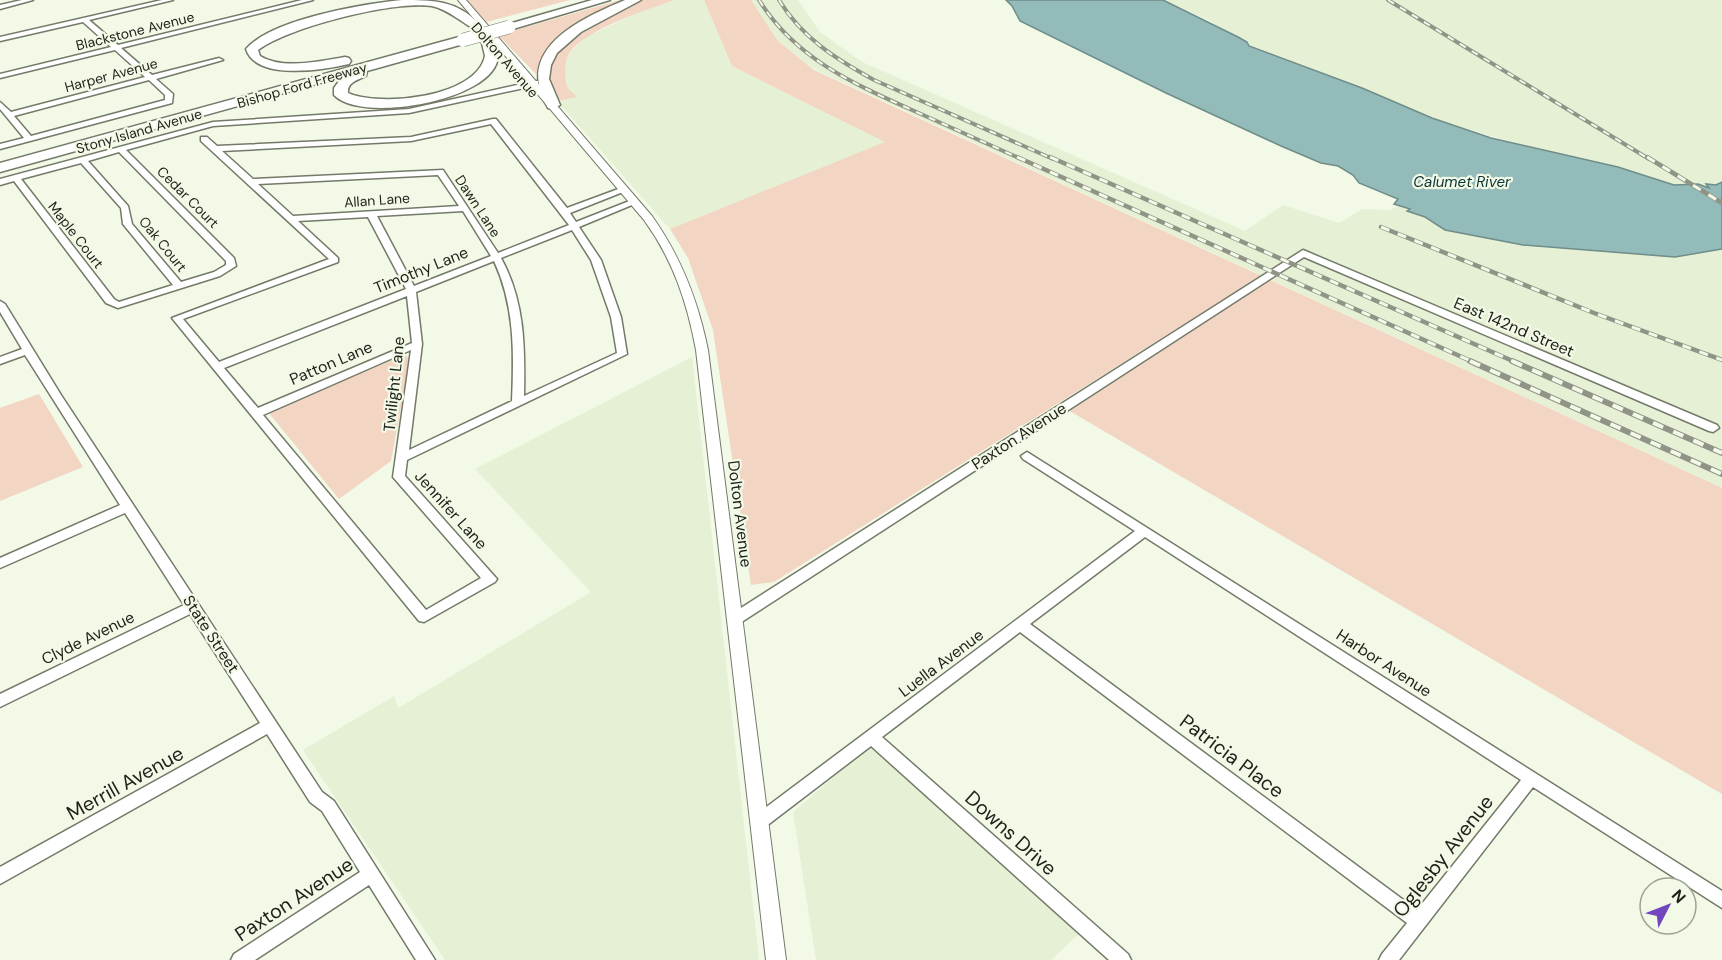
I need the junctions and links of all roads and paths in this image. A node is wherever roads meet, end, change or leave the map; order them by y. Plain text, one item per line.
1 (30, 0) edge
2 (170, 0) edge
3 (310, 0) edge
4 (453, 0) edge
5 (462, 0) edge
6 (585, 0) edge
7 (604, 0) edge
8 (635, 0) edge
9 (0, 7) edge
10 (85, 20) junction
11 (473, 24) junction
12 (506, 24) junction
13 (0, 39) edge
14 (455, 39) junction
15 (487, 39) junction
16 (116, 47) junction
17 (219, 60) dead end
18 (0, 76) edge
19 (151, 78) junction
20 (531, 84) junction
21 (0, 104) edge
22 (556, 110) junction
23 (9, 115) junction
24 (204, 139) dead end
25 (30, 140) junction
26 (0, 147) edge
27 (215, 149) junction
28 (121, 150) junction
29 (0, 160) edge
30 (84, 160) junction
31 (0, 168) edge
32 (16, 178) junction
33 (0, 182) edge
34 (253, 182) junction
35 (624, 190) junction
36 (635, 202) junction
37 (465, 208) junction
38 (565, 212) junction
39 (371, 214) junction
40 (291, 219) junction
41 (574, 225) junction
42 (1304, 253) joint
43 (495, 257) junction
44 (179, 286) junction
45 (411, 290) junction
46 (0, 304) edge
47 (417, 344) junction
48 (28, 350) junction
49 (0, 360) edge
50 (217, 367) junction
51 (518, 402) junction
52 (257, 413) junction
53 (1713, 428) dead end
54 (1027, 456) dead end
55 (401, 458) junction
56 (128, 507) junction
57 (1144, 531) junction
58 (0, 563) edge
59 (193, 607) junction
60 (735, 619) junction
61 (1021, 625) junction
62 (0, 701) edge
63 (270, 725) junction
64 (872, 737) junction
65 (1531, 778) junction
66 (759, 822) junction
67 (371, 874) junction
68 (0, 876) edge
69 (1722, 900) edge
70 (1418, 921) junction
71 (240, 960) edge
72 (426, 960) edge
73 (776, 960) edge
74 (1122, 960) edge
75 (1388, 960) edge

1 - 9 street
2 - 10 street
3 - 16 street, Blackstone Avenue
4 - 11 street, Dolton Avenue
5 - 20 street, Dolton Avenue
6 - 12 highway, Bishop Ford Freeway
7 - 12 highway, Bishop Ford Freeway
8 - 22 highway
10 - 13 street
10 - 16 street
11 - 14 highway
11 - 15 street, Dolton Avenue
12 - 14 highway, Bishop Ford Freeway, bridge
14 - 15 highway
14 - 29 highway, Bishop Ford Freeway
14 - 31 highway, Bishop Ford Freeway
15 - 20 street, Dolton Avenue
16 - 18 street, Blackstone Avenue
16 - 19 street
17 - 19 street, Harper Avenue
19 - 23 street, Harper Avenue
19 - 25 street, Stony Island Avenue
20 - 22 street, Dolton Avenue
20 - 28 street, Stony Island Avenue
21 - 23 street
22 - 35 street, Dolton Avenue
23 - 25 street
24 - 27 street, Jennifer Lane
25 - 26 street, Stony Island Avenue
27 - 34 street, Jennifer Lane
27 - 38 street, Jennifer Lane
28 - 30 street, Stony Island Avenue
28 - 44 street, Cedar Court
30 - 32 street, Stony Island Avenue
30 - 44 street, Oak Court
32 - 33 street, Stony Island Avenue
32 - 44 street, Maple Court
34 - 37 street, Dawn Lane
34 - 40 street, Jennifer Lane
35 - 36 street, Dolton Avenue
35 - 38 street
36 - 41 street, Timothy Lane
36 - 60 street, Dolton Avenue
37 - 39 street, Allan Lane
37 - 43 street, Dawn Lane
38 - 41 street, Jennifer Lane
39 - 40 street, Allan Lane
39 - 45 street, Twilight Lane
40 - 50 street, Jennifer Lane
41 - 43 street, Timothy Lane
41 - 51 street, Jennifer Lane
42 - 53 street, East 142nd Street
42 - 60 street, Paxton Avenue
43 - 45 street, Timothy Lane
43 - 51 street, Dawn Lane
45 - 47 street, Twilight Lane
45 - 50 street, Timothy Lane
46 - 48 street, State Street
47 - 52 street, Patton Lane
47 - 55 street, Twilight Lane
48 - 49 street
48 - 56 street, State Street
50 - 52 street, Jennifer Lane
51 - 55 street, Jennifer Lane
52 - 55 street, Jennifer Lane
54 - 57 street, Harbor Avenue
56 - 58 street
56 - 59 street, State Street
57 - 61 street, Luella Avenue
57 - 65 street, Harbor Avenue
59 - 62 street, Clyde Avenue
59 - 63 street, State Street
60 - 66 street, Dolton Avenue
61 - 64 street, Luella Avenue
61 - 70 street, Patricia Place
63 - 67 street, State Street
63 - 68 street, Merrill Avenue
64 - 66 street, Luella Avenue
64 - 74 street, Downs Drive
65 - 69 street, Harbor Avenue
65 - 70 street, Oglesby Avenue
66 - 73 street, Dolton Avenue
67 - 71 street, Paxton Avenue
67 - 72 street, State Street
70 - 75 street, Oglesby Avenue

